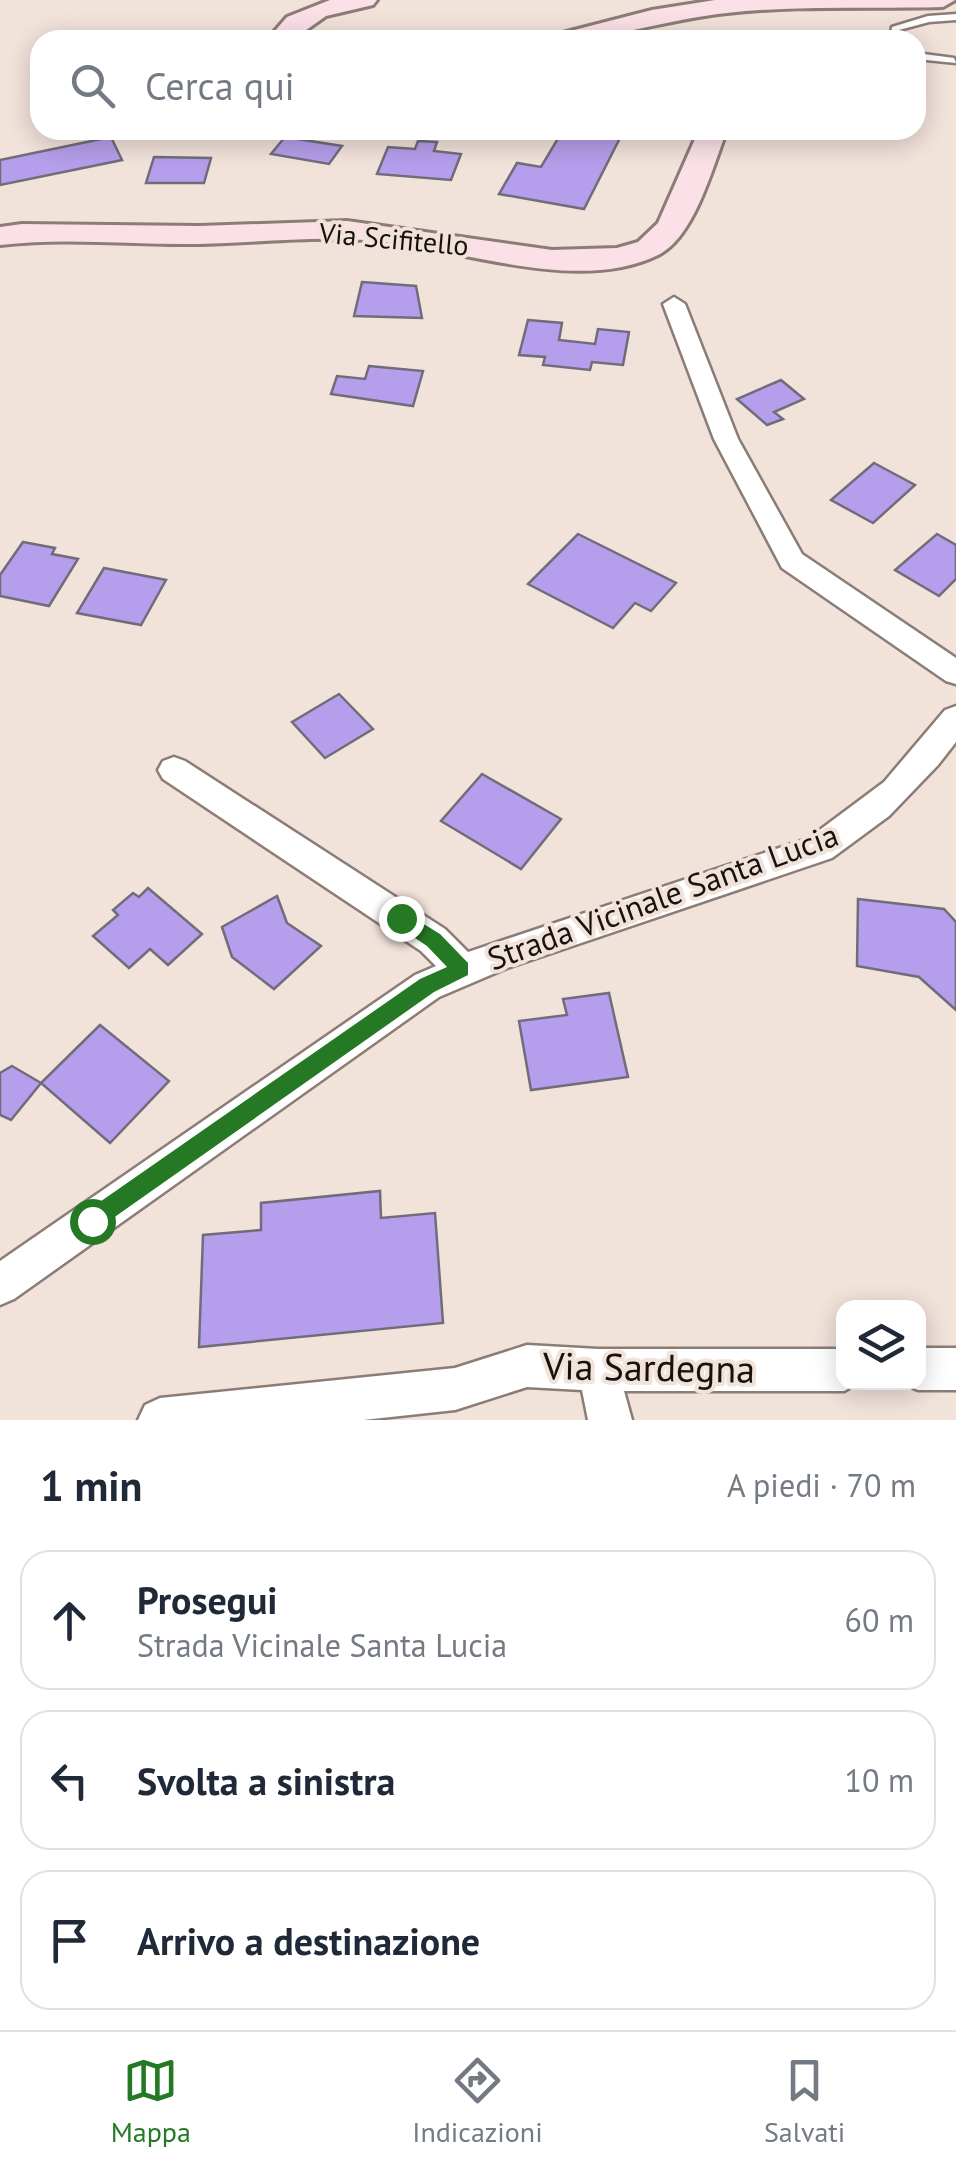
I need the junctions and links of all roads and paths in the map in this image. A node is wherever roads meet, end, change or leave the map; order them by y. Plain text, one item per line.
1 (365, 0) edge
2 (943, 0) edge
3 (806, 1) edge
4 (716, 4) edge
5 (652, 17) junction
6 (956, 17) edge
7 (743, 28) junction
8 (286, 30) edge
9 (602, 30) edge
10 (895, 30) edge
11 (926, 57) edge
12 (954, 61) edge
13 (709, 140) edge
14 (0, 236) edge
15 (674, 304) dead end
16 (956, 673) edge
17 (956, 718) edge
18 (174, 770) dead end
19 (462, 969) junction
20 (0, 1285) edge
21 (956, 1369) edge
22 (598, 1370) junction
23 (836, 1370) edge
24 (926, 1370) edge
25 (160, 1420) edge
26 (610, 1420) edge

1 - 8 main road
2 - 3 main road
3 - 4 main road
3 - 7 main road
4 - 5 main road
4 - 7 main road
5 - 7 main road
5 - 9 main road
6 - 10 lane
11 - 12 lane
13 - 14 main road, Via Scifitello
15 - 16 street
17 - 19 street, Strada Vicinale Santa Lucia
18 - 19 street
19 - 20 street, Strada Vicinale Santa Lucia
21 - 24 street
22 - 23 street, Via Sardegna
22 - 25 street, Via Sardegna
22 - 26 street

